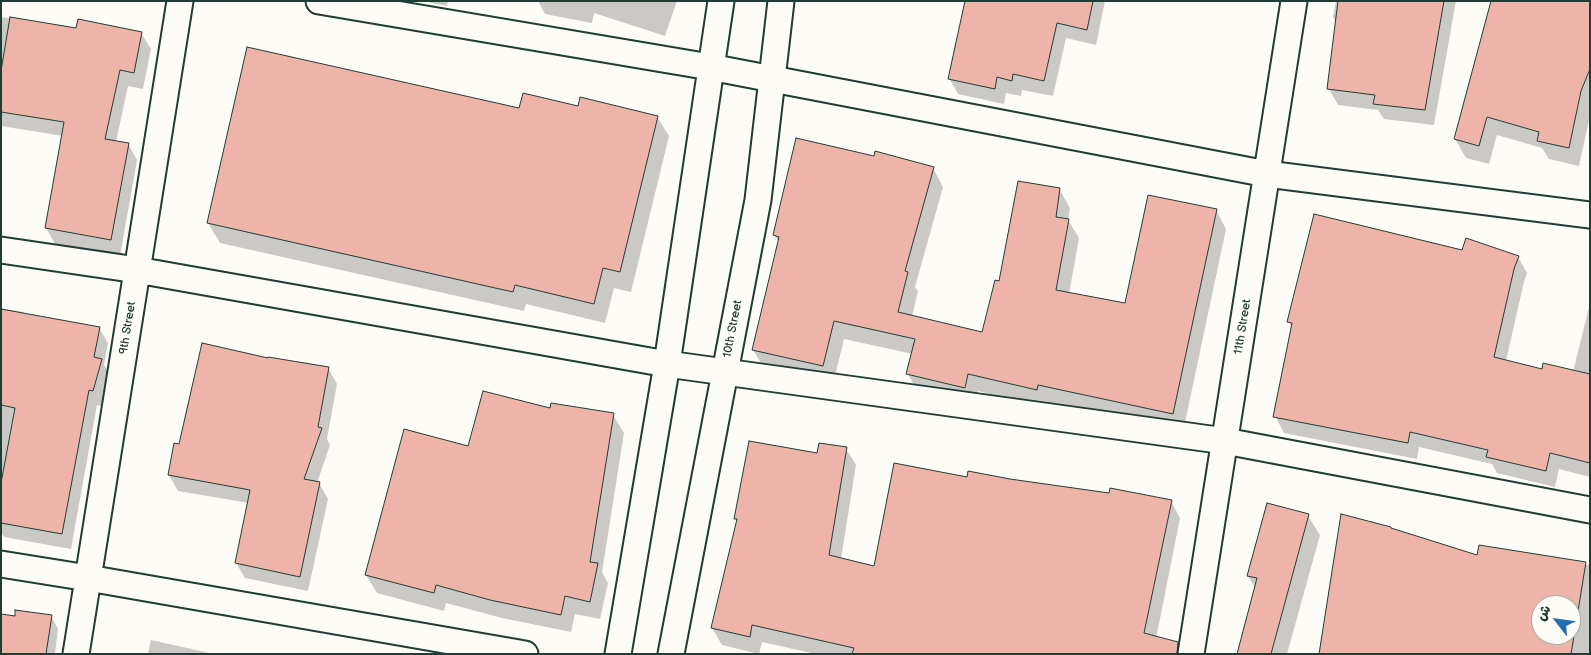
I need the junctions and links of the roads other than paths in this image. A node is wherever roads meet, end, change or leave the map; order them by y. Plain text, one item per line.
1 (180, 1) edge
2 (318, 1) edge
3 (720, 1) edge
4 (781, 1) edge
5 (1294, 1) edge
6 (710, 67) junction
7 (772, 79) junction
8 (1267, 174) junction
9 (1590, 215) edge
10 (1, 250) edge
11 (137, 270) junction
12 (667, 364) junction
13 (725, 372) junction
14 (1225, 441) junction
15 (1590, 510) edge
16 (1, 564) edge
17 (88, 578) junction
18 (76, 654) edge
19 (525, 654) edge
20 (618, 654) edge
21 (671, 654) edge
22 (1191, 654) edge

1 - 11 street, 9th Street
2 - 6 street
3 - 6 street
4 - 7 street, 10th Street
5 - 8 street, 11th Street
6 - 7 street
6 - 12 street
7 - 8 street
7 - 13 street, 10th Street
8 - 9 street
8 - 14 street, 11th Street
10 - 11 street
11 - 12 street
11 - 17 street, 9th Street
12 - 13 street
12 - 20 street
13 - 14 street
13 - 21 street, 10th Street
14 - 15 street
14 - 22 street, 11th Street
16 - 17 street
17 - 18 street, 9th Street
17 - 19 street

